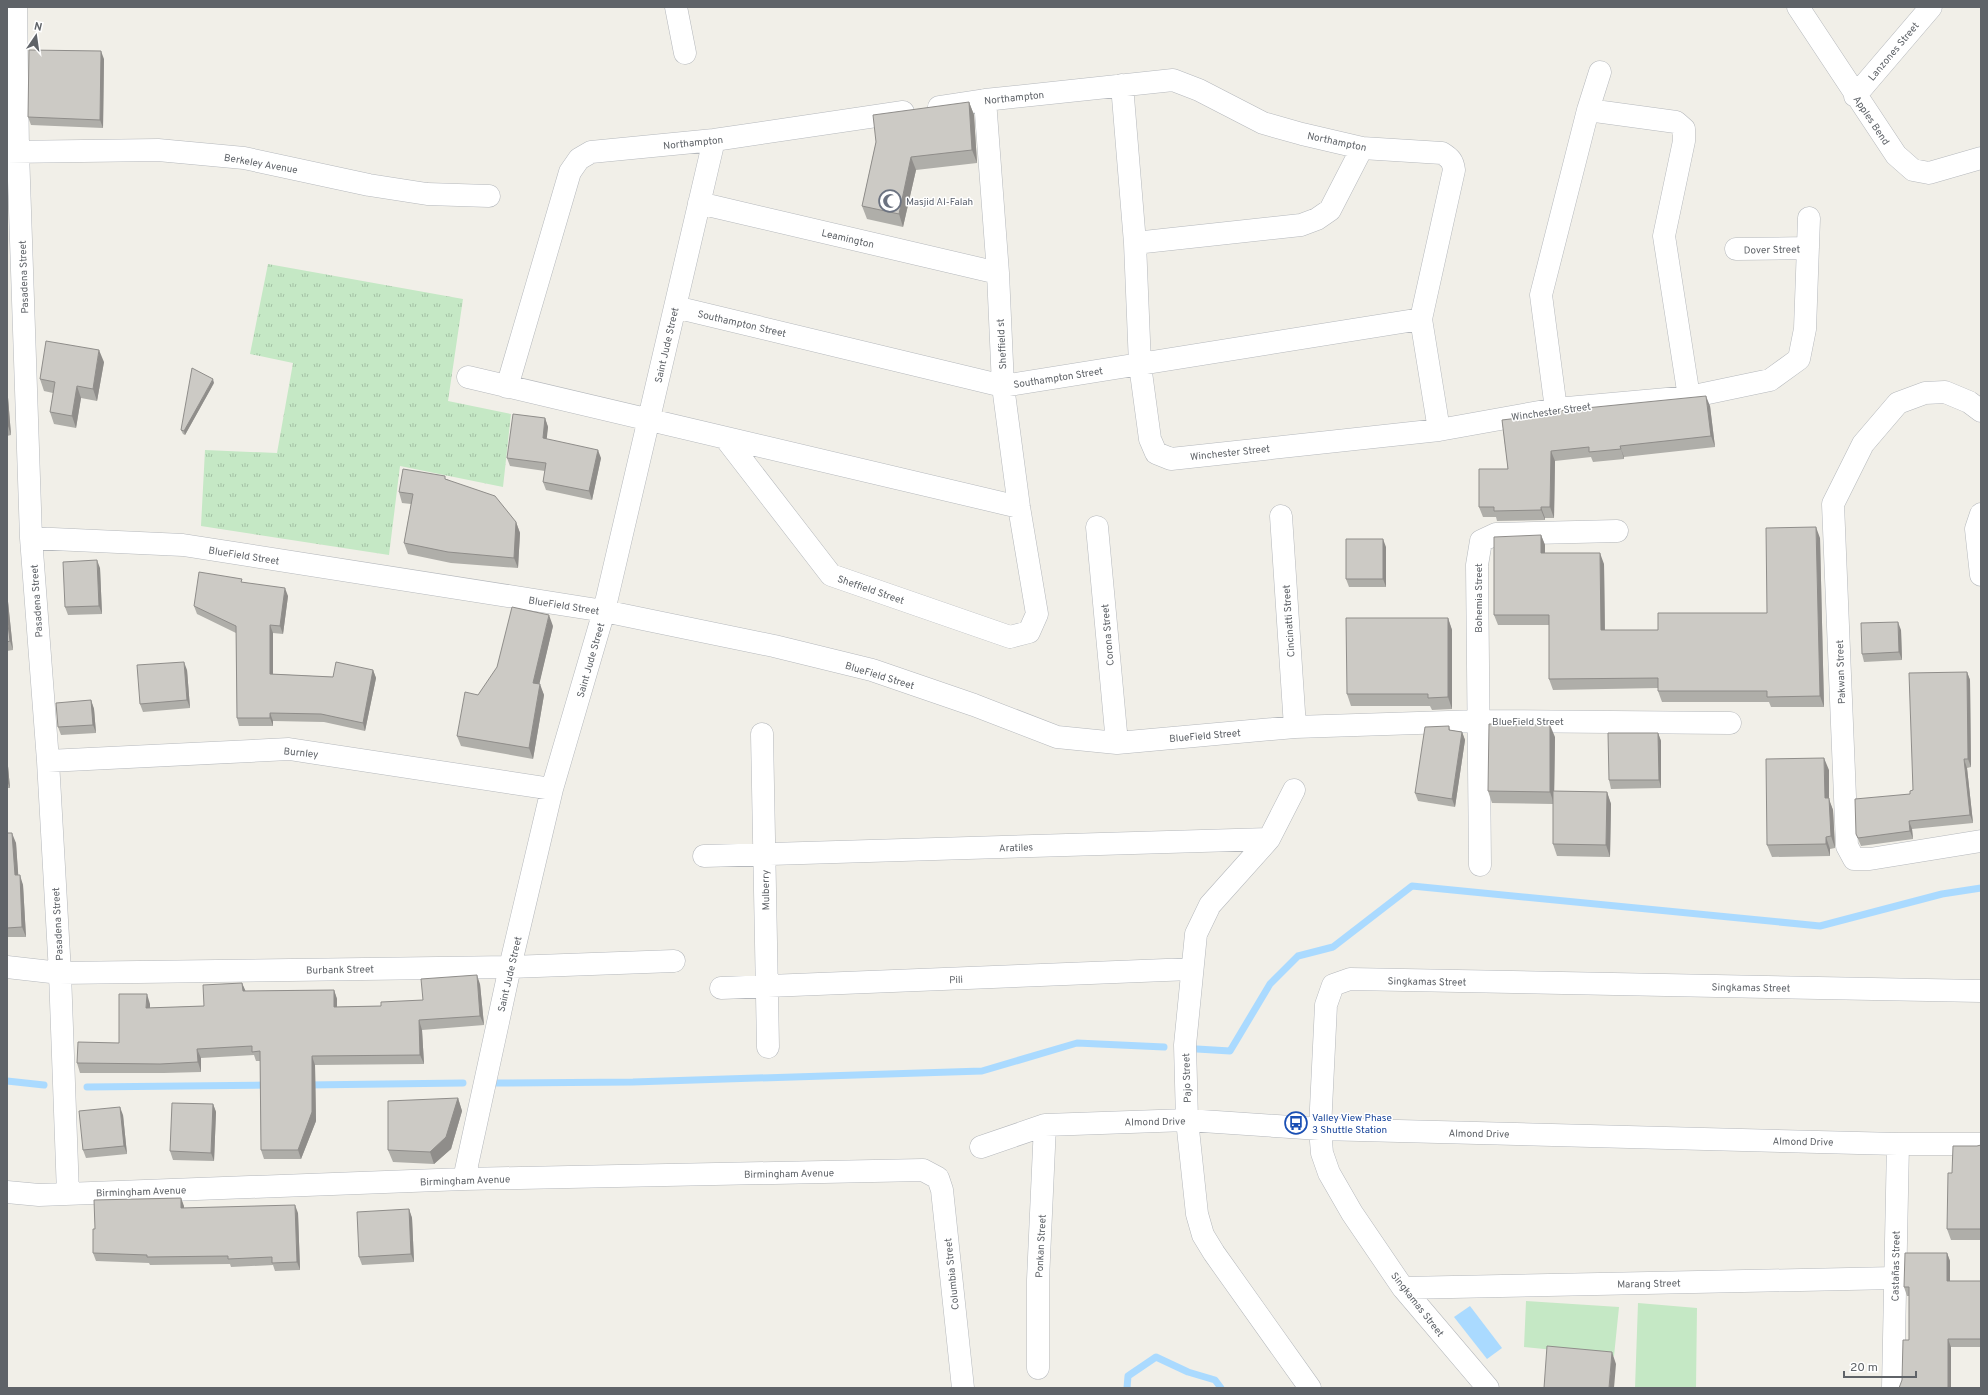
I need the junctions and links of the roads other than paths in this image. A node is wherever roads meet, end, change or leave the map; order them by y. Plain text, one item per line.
1 (16, 7) edge
2 (676, 7) edge
3 (1798, 7) edge
4 (1930, 7) edge
5 (685, 53) dead end
6 (1600, 72) dead end
7 (1122, 85) junction
8 (1855, 96) junction
9 (985, 100) junction
10 (1588, 110) junction
11 (714, 140) junction
12 (1362, 148) junction
13 (12, 151) edge
14 (1981, 158) edge
15 (488, 196) dead end
16 (699, 203) junction
17 (1809, 218) dead end
18 (1135, 243) junction
19 (1808, 248) junction
20 (1736, 249) dead end
21 (998, 273) junction
22 (675, 307) junction
23 (1421, 318) junction
24 (1140, 365) junction
25 (468, 377) dead end
26 (1003, 386) junction
27 (507, 387) junction
28 (1689, 397) junction
29 (1556, 409) junction
30 (1981, 411) edge
31 (648, 420) junction
32 (1439, 430) junction
33 (726, 439) junction
34 (1019, 507) junction
35 (1981, 514) edge
36 (1280, 516) dead end
37 (1097, 527) dead end
38 (1617, 531) dead end
39 (31, 538) junction
40 (1981, 575) edge
41 (604, 611) junction
42 (1029, 632) joint
43 (1479, 721) junction
44 (1730, 723) dead end
45 (1295, 726) junction
46 (762, 734) dead end
47 (1117, 743) junction
48 (48, 761) junction
49 (552, 789) junction
50 (1294, 790) dead end
51 (1269, 839) junction
52 (1981, 841) edge
53 (764, 855) junction
54 (704, 856) dead end
55 (1480, 865) dead end
56 (674, 961) dead end
57 (7, 967) edge
58 (510, 967) junction
59 (1191, 969) junction
60 (60, 973) junction
61 (766, 987) junction
62 (721, 988) dead end
63 (1981, 991) edge
64 (768, 1047) dead end
65 (1187, 1120) junction
66 (1045, 1125) junction
67 (1320, 1129) junction
68 (1898, 1144) junction
69 (1981, 1144) edge
70 (981, 1147) dead end
71 (923, 1170) joint
72 (464, 1179) junction
73 (7, 1192) edge
74 (68, 1194) junction
75 (1895, 1278) junction
76 (1404, 1288) junction
77 (1038, 1368) dead end
78 (963, 1388) edge
79 (1310, 1388) edge
80 (1488, 1388) edge
81 (1893, 1388) edge

1 - 13 street, Pasadena Street
2 - 5 street
3 - 8 street, Apples Bend
4 - 8 street, Lanzones Street
6 - 10 street
7 - 9 street, Northampton
7 - 12 street, Northampton
7 - 18 street
8 - 14 street, Apples Bend
9 - 11 street, Northampton
9 - 21 street, Sheffield st
10 - 28 street
10 - 29 street
11 - 16 street, Saint Jude Street
11 - 27 street, Northampton
12 - 18 street
12 - 23 street, Northampton
13 - 15 street, Berkeley Avenue
13 - 39 street, Pasadena Street
16 - 21 street, Leamington
16 - 22 street, Saint Jude Street
17 - 19 street, Winchester Street
18 - 24 street
19 - 20 street, Dover Street
19 - 28 street, Winchester Street
21 - 26 street, Sheffield st
22 - 26 street, Southampton Street
22 - 31 street, Saint Jude Street
23 - 24 street, Southampton Street
23 - 32 street
24 - 26 street, Southampton Street
24 - 32 street, Winchester Street
25 - 27 street
26 - 34 street, Sheffield st
27 - 31 street
28 - 29 street, Winchester Street
29 - 32 street, Winchester Street
30 - 52 street, Pakwan Street
31 - 33 street
31 - 41 street, Saint Jude Street
33 - 34 street
33 - 42 street, Sheffield Street
34 - 42 street, Sheffield st
35 - 40 street
36 - 45 street, Cincinatti Street
37 - 47 street, Corona Street
38 - 43 street, Bohemia Street
39 - 41 street, BlueField Street
39 - 48 street, Pasadena Street
41 - 47 street, BlueField Street
41 - 49 street, Saint Jude Street
43 - 44 street, BlueField Street
43 - 45 street, BlueField Street
43 - 55 street
45 - 47 street, BlueField Street
46 - 53 street, Mulberry
48 - 49 street, Burnley
48 - 60 street, Pasadena Street
49 - 58 street, Saint Jude Street
50 - 51 street, Pajo Street
51 - 53 street, Aratiles
51 - 59 street, Pajo Street
53 - 54 street, Aratiles
53 - 61 street, Mulberry
56 - 58 street, Burbank Street
57 - 60 street, Burbank Street
58 - 60 street, Burbank Street
58 - 72 street, Saint Jude Street
59 - 61 street, Pili
59 - 65 street, Pajo Street
60 - 74 street, Pasadena Street
61 - 62 street, Pili
61 - 64 street, Mulberry
63 - 67 street, Singkamas Street
65 - 66 street, Almond Drive
65 - 67 street, Almond Drive
65 - 79 street, Pajo Street
66 - 70 street, Almond Drive
66 - 77 street, Ponkan Street
67 - 68 street, Almond Drive
67 - 76 street, Singkamas Street
68 - 69 street, Almond Drive
68 - 75 street, Castañas Street
71 - 72 street, Birmingham Avenue
71 - 78 street, Columbia Street
72 - 74 street, Birmingham Avenue
73 - 74 street, Birmingham Avenue
75 - 76 street, Marang Street
75 - 81 street, Castañas Street
76 - 80 street, Singkamas Street

